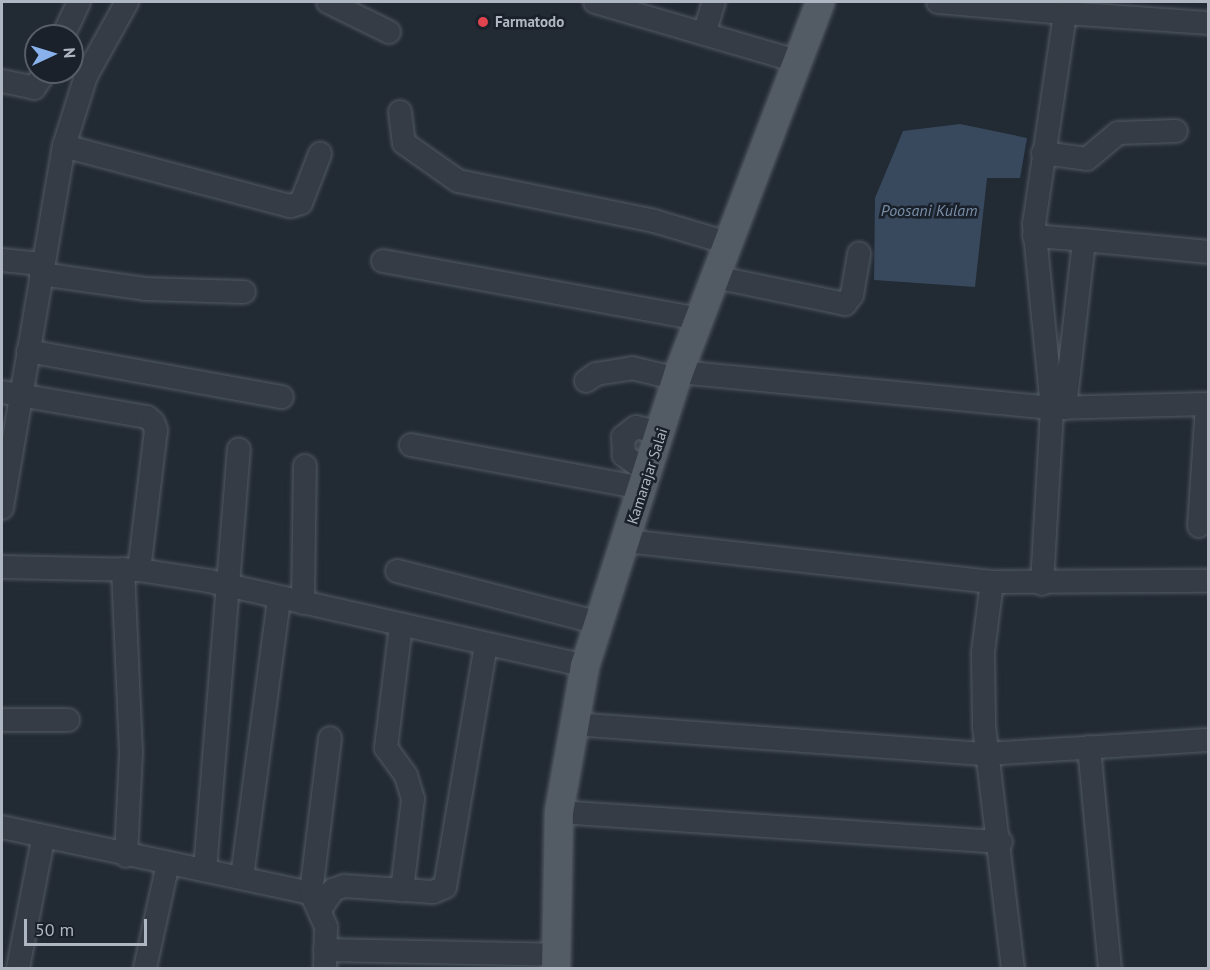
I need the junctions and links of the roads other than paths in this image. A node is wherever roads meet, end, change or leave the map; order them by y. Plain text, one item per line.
1 (79, 2) edge
2 (127, 2) edge
3 (328, 2) edge
4 (595, 2) edge
5 (714, 2) edge
6 (820, 2) edge
7 (938, 2) edge
8 (630, 7) edge
9 (1065, 7) edge
10 (1209, 23) edge
11 (69, 24) edge
12 (389, 32) dead end
13 (704, 34) junction
14 (797, 61) junction
15 (2, 81) edge
16 (37, 84) edge
17 (400, 112) dead end
18 (1176, 131) dead end
19 (64, 146) junction
20 (1043, 153) junction
21 (320, 154) dead end
22 (1034, 236) junction
23 (1084, 240) junction
24 (729, 243) junction
25 (1209, 252) edge
26 (859, 254) dead end
27 (2, 260) edge
28 (383, 261) dead end
29 (42, 269) junction
30 (715, 277) junction
31 (244, 292) dead end
32 (700, 319) junction
33 (1044, 326) junction
34 (1074, 326) junction
35 (28, 351) junction
36 (678, 376) junction
37 (586, 381) dead end
38 (11, 394) edge
39 (282, 397) dead end
40 (1208, 404) edge
41 (1059, 408) junction
42 (411, 445) dead end
43 (239, 449) dead end
44 (305, 466) dead end
45 (645, 480) junction
46 (2, 508) edge
47 (1199, 526) dead end
48 (626, 541) junction
49 (2, 567) edge
50 (131, 569) junction
51 (397, 571) dead end
52 (1209, 581) edge
53 (992, 582) junction
54 (1042, 584) junction
55 (225, 585) junction
56 (279, 598) junction
57 (303, 603) junction
58 (599, 623) junction
59 (401, 625) junction
60 (486, 644) junction
61 (585, 666) junction
62 (2, 720) edge
63 (68, 720) dead end
64 (573, 724) junction
65 (330, 738) dead end
66 (1209, 740) edge
67 (1089, 747) junction
68 (986, 754) junction
69 (560, 812) junction
70 (2, 827) edge
71 (43, 839) junction
72 (1001, 842) junction
73 (126, 856) junction
74 (168, 863) junction
75 (205, 870) junction
76 (242, 877) junction
77 (402, 890) junction
78 (316, 901) junction
79 (325, 959) edge
80 (556, 962) edge
81 (18, 969) edge
82 (145, 969) edge
83 (1013, 969) edge
84 (1110, 969) edge

1 - 11 street
2 - 19 street
3 - 12 street
4 - 8 street
5 - 13 street
6 - 14 main road, Kamarajar Salai
7 - 9 street
8 - 13 street
9 - 10 street
9 - 20 street
13 - 14 street
14 - 24 main road, Kamarajar Salai
15 - 16 street
17 - 24 street
18 - 20 street
19 - 21 street
19 - 29 street
20 - 22 street
22 - 23 street
22 - 33 street
23 - 25 street
23 - 34 street
24 - 30 main road, Kamarajar Salai
26 - 30 street
27 - 29 street
28 - 32 street
29 - 31 street
29 - 35 street
30 - 32 main road, Kamarajar Salai
32 - 36 main road, Kamarajar Salai
33 - 34 street
33 - 41 street
34 - 41 street
35 - 38 street
35 - 39 street
36 - 37 street
36 - 41 street
36 - 45 main road, Kamarajar Salai
38 - 46 street
38 - 50 street
40 - 41 street
40 - 47 street
41 - 54 street
42 - 45 street
43 - 55 street
44 - 57 street
45 - 48 main road, Kamarajar Salai
48 - 53 street
48 - 58 main road, Kamarajar Salai
49 - 50 street
50 - 55 street
50 - 73 street
51 - 58 street
52 - 54 street
53 - 54 street
53 - 68 street
55 - 56 street
55 - 75 street
56 - 57 street
56 - 76 street
57 - 59 street
58 - 61 main road, Kamarajar Salai
59 - 60 street
59 - 77 street
60 - 61 street
60 - 77 street
61 - 64 main road, Kamarajar Salai
62 - 63 street
64 - 68 street
64 - 69 main road, Kamarajar Salai
65 - 78 street
66 - 67 street
67 - 68 street
67 - 84 street
68 - 72 street
69 - 72 street
69 - 80 main road, Kamarajar Salai
70 - 71 street
71 - 73 street
71 - 81 street
72 - 83 street
73 - 74 street
74 - 75 street
74 - 82 street
75 - 76 street
76 - 78 street
77 - 78 street
78 - 79 street
79 - 80 street

